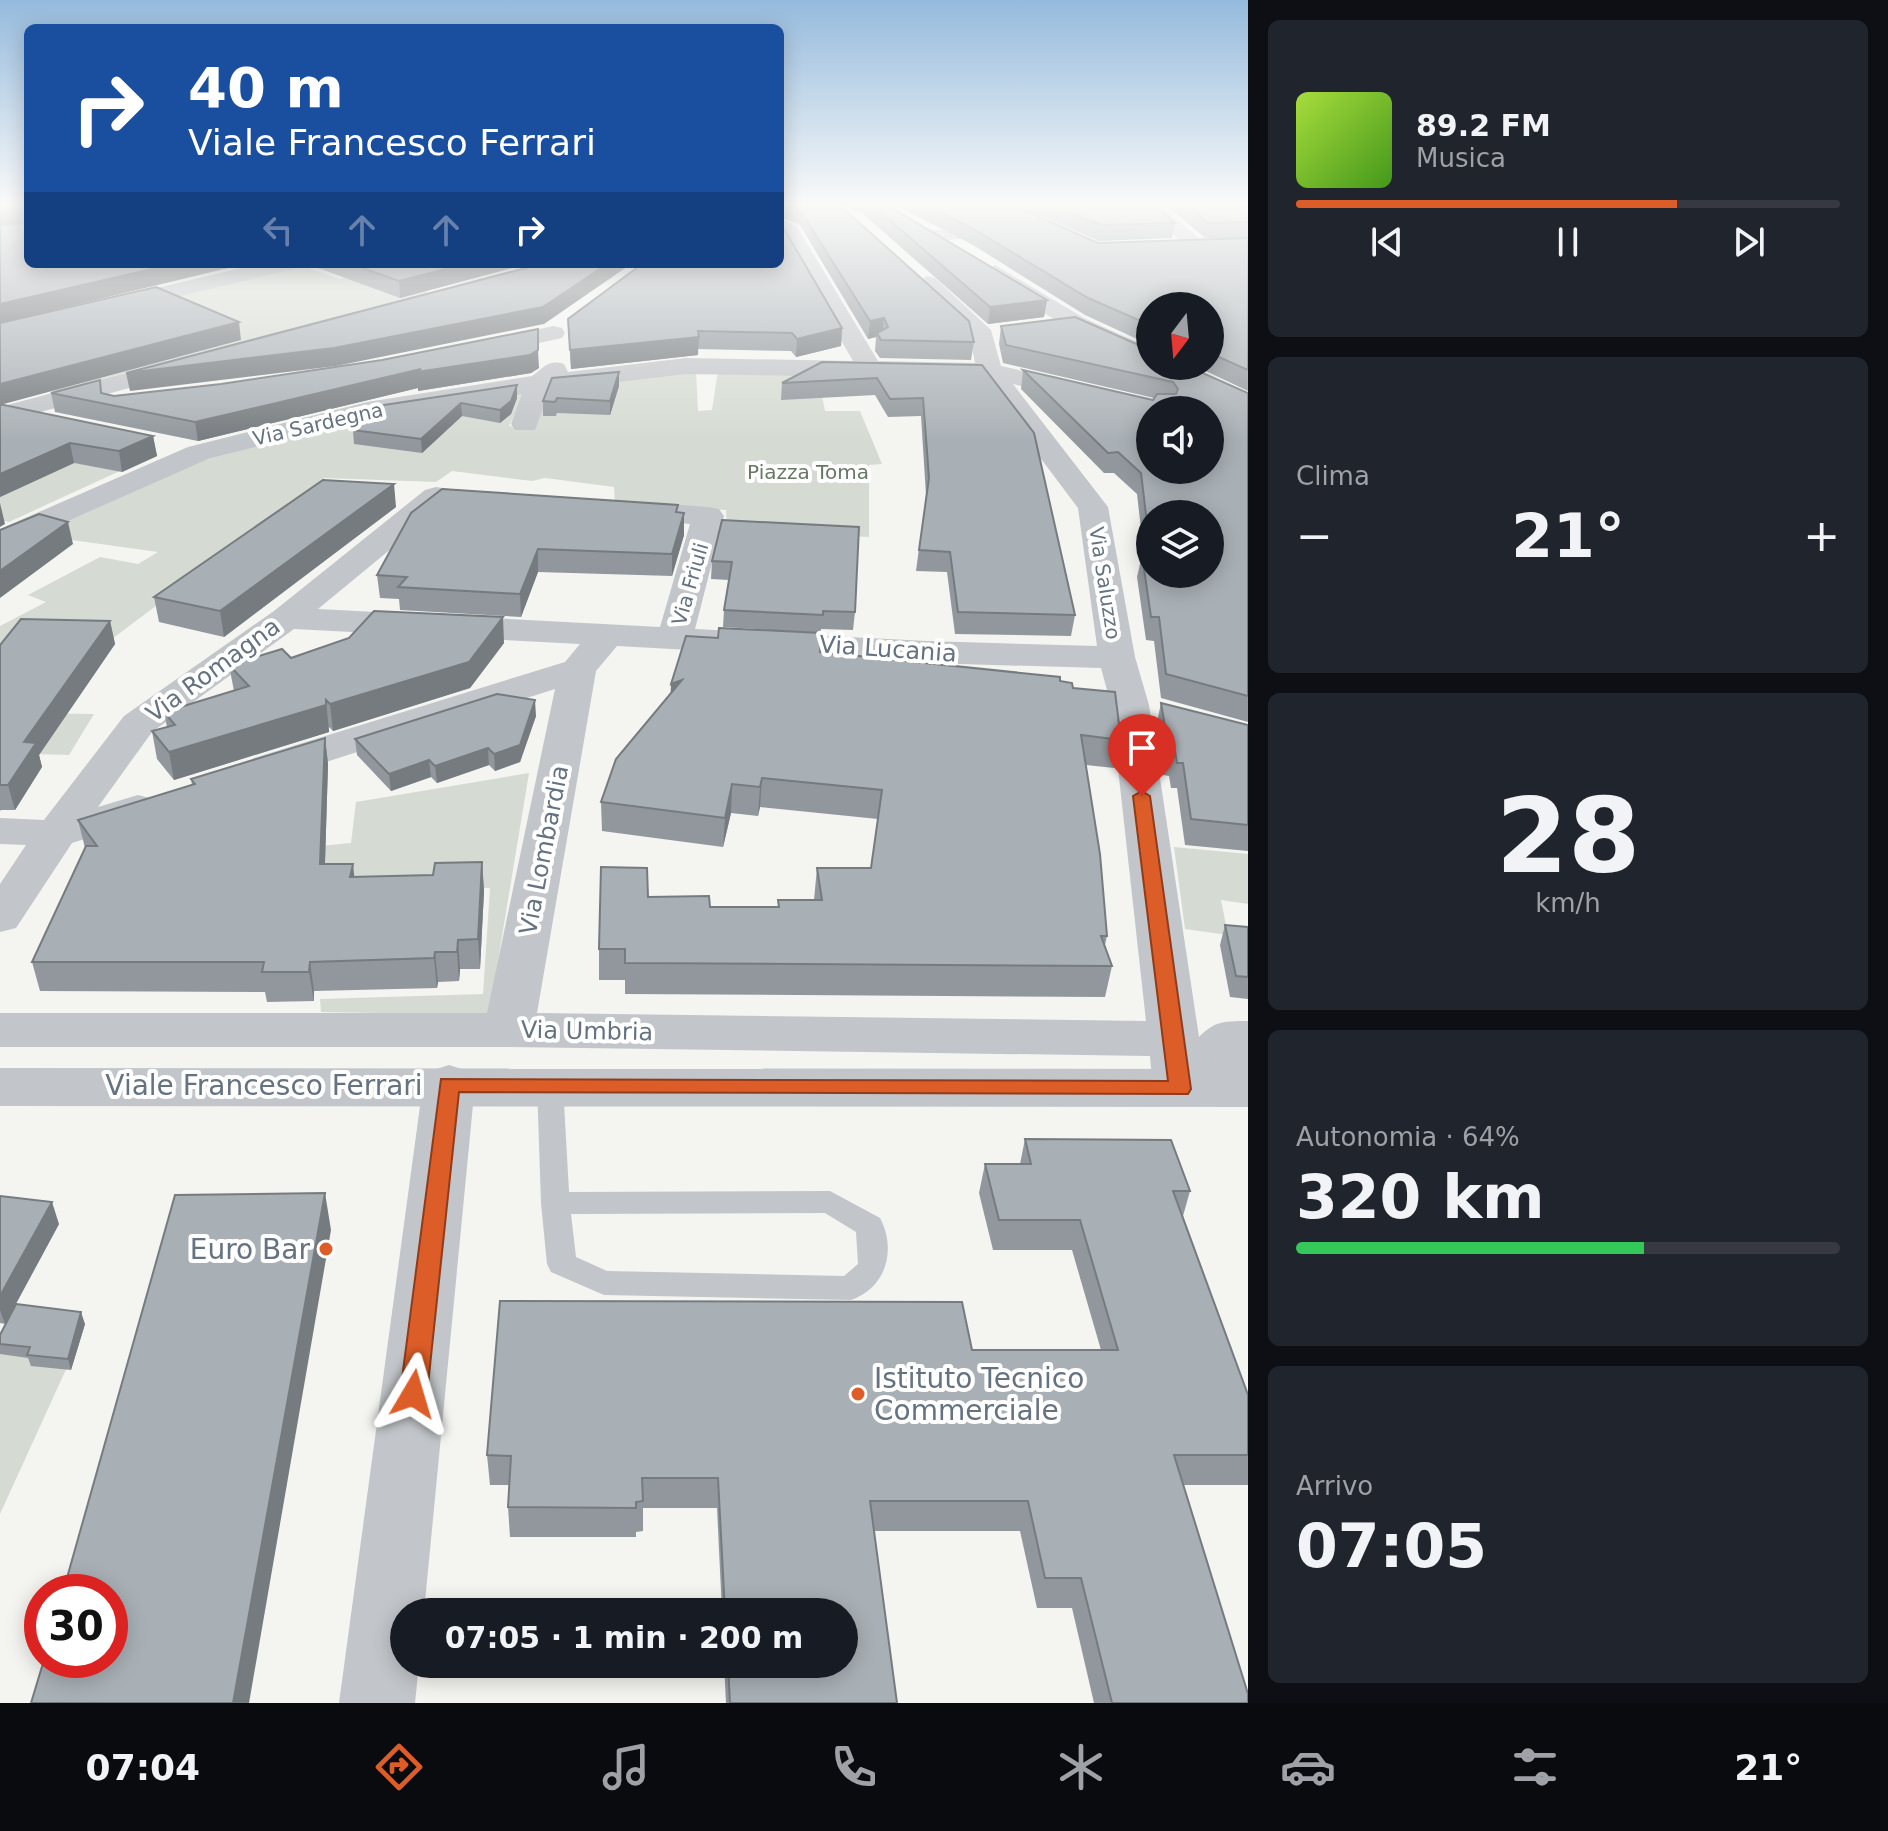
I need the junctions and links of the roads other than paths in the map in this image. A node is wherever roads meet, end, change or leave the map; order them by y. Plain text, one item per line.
1 (200, 283) edge
2 (820, 283) edge
3 (924, 283) edge
4 (1023, 283) edge
5 (1076, 323) junction
6 (1045, 327) edge
7 (1013, 331) edge
8 (0, 332) edge
9 (1136, 351) edge
10 (986, 353) junction
11 (448, 355) edge
12 (205, 360) edge
13 (871, 371) junction
14 (539, 383) junction
15 (142, 402) edge
16 (1136, 403) edge
17 (3, 414) edge
18 (525, 424) dead end
19 (68, 426) edge
20 (151, 443) edge
21 (198, 453) junction
22 (496, 501) edge
23 (602, 508) edge
24 (0, 541) edge
25 (286, 618) junction
26 (607, 635) junction
27 (675, 638) junction
28 (993, 657) junction
29 (1117, 657) junction
30 (578, 670) junction
31 (1130, 705) junction
32 (1174, 717) edge
33 (235, 778) edge
34 (175, 796) edge
35 (0, 831) edge
36 (56, 834) junction
37 (0, 918) edge
38 (0, 1030) edge
39 (509, 1030) junction
40 (1248, 1038) edge
41 (1208, 1076) edge
42 (449, 1084) junction
43 (550, 1085) junction
44 (0, 1087) edge
45 (555, 1203) junction
46 (377, 1703) edge

1 - 8 street
2 - 13 street
3 - 10 street, Via Saluzzo
4 - 5 street
5 - 6 street
5 - 9 street
7 - 10 street
10 - 13 street, Via Sardegna
10 - 16 street
10 - 29 street, Via Saluzzo
11 - 14 street
12 - 17 street
13 - 14 street, Via Sardegna
14 - 18 street
14 - 21 street, Via Sardegna
15 - 17 street
17 - 19 street
20 - 21 street
21 - 24 street, Via Sardegna
22 - 25 street, Via Romagna
23 - 27 street, Via Friuli
25 - 26 street, Via Lucania
25 - 36 street, Via Romagna
26 - 27 street, Via Lucania
26 - 30 street
27 - 28 street, Via Lucania
28 - 29 street, Via Lucania
28 - 31 street, Via Lucania
29 - 31 street, Via Saluzzo
30 - 33 street
30 - 39 street, Via Lombardia
31 - 32 street, Via Lucania
31 - 41 street, Via Saluzzo
34 - 36 street
35 - 36 street
36 - 37 street, Via Romagna
38 - 39 street, Via Umbria
39 - 41 street, Via Umbria
40 - 41 street
41 - 43 street, Viale Francesco Ferrari
42 - 43 street, Viale Francesco Ferrari
42 - 44 street, Viale Francesco Ferrari
42 - 46 street
43 - 45 lane
45 - 45 lane

